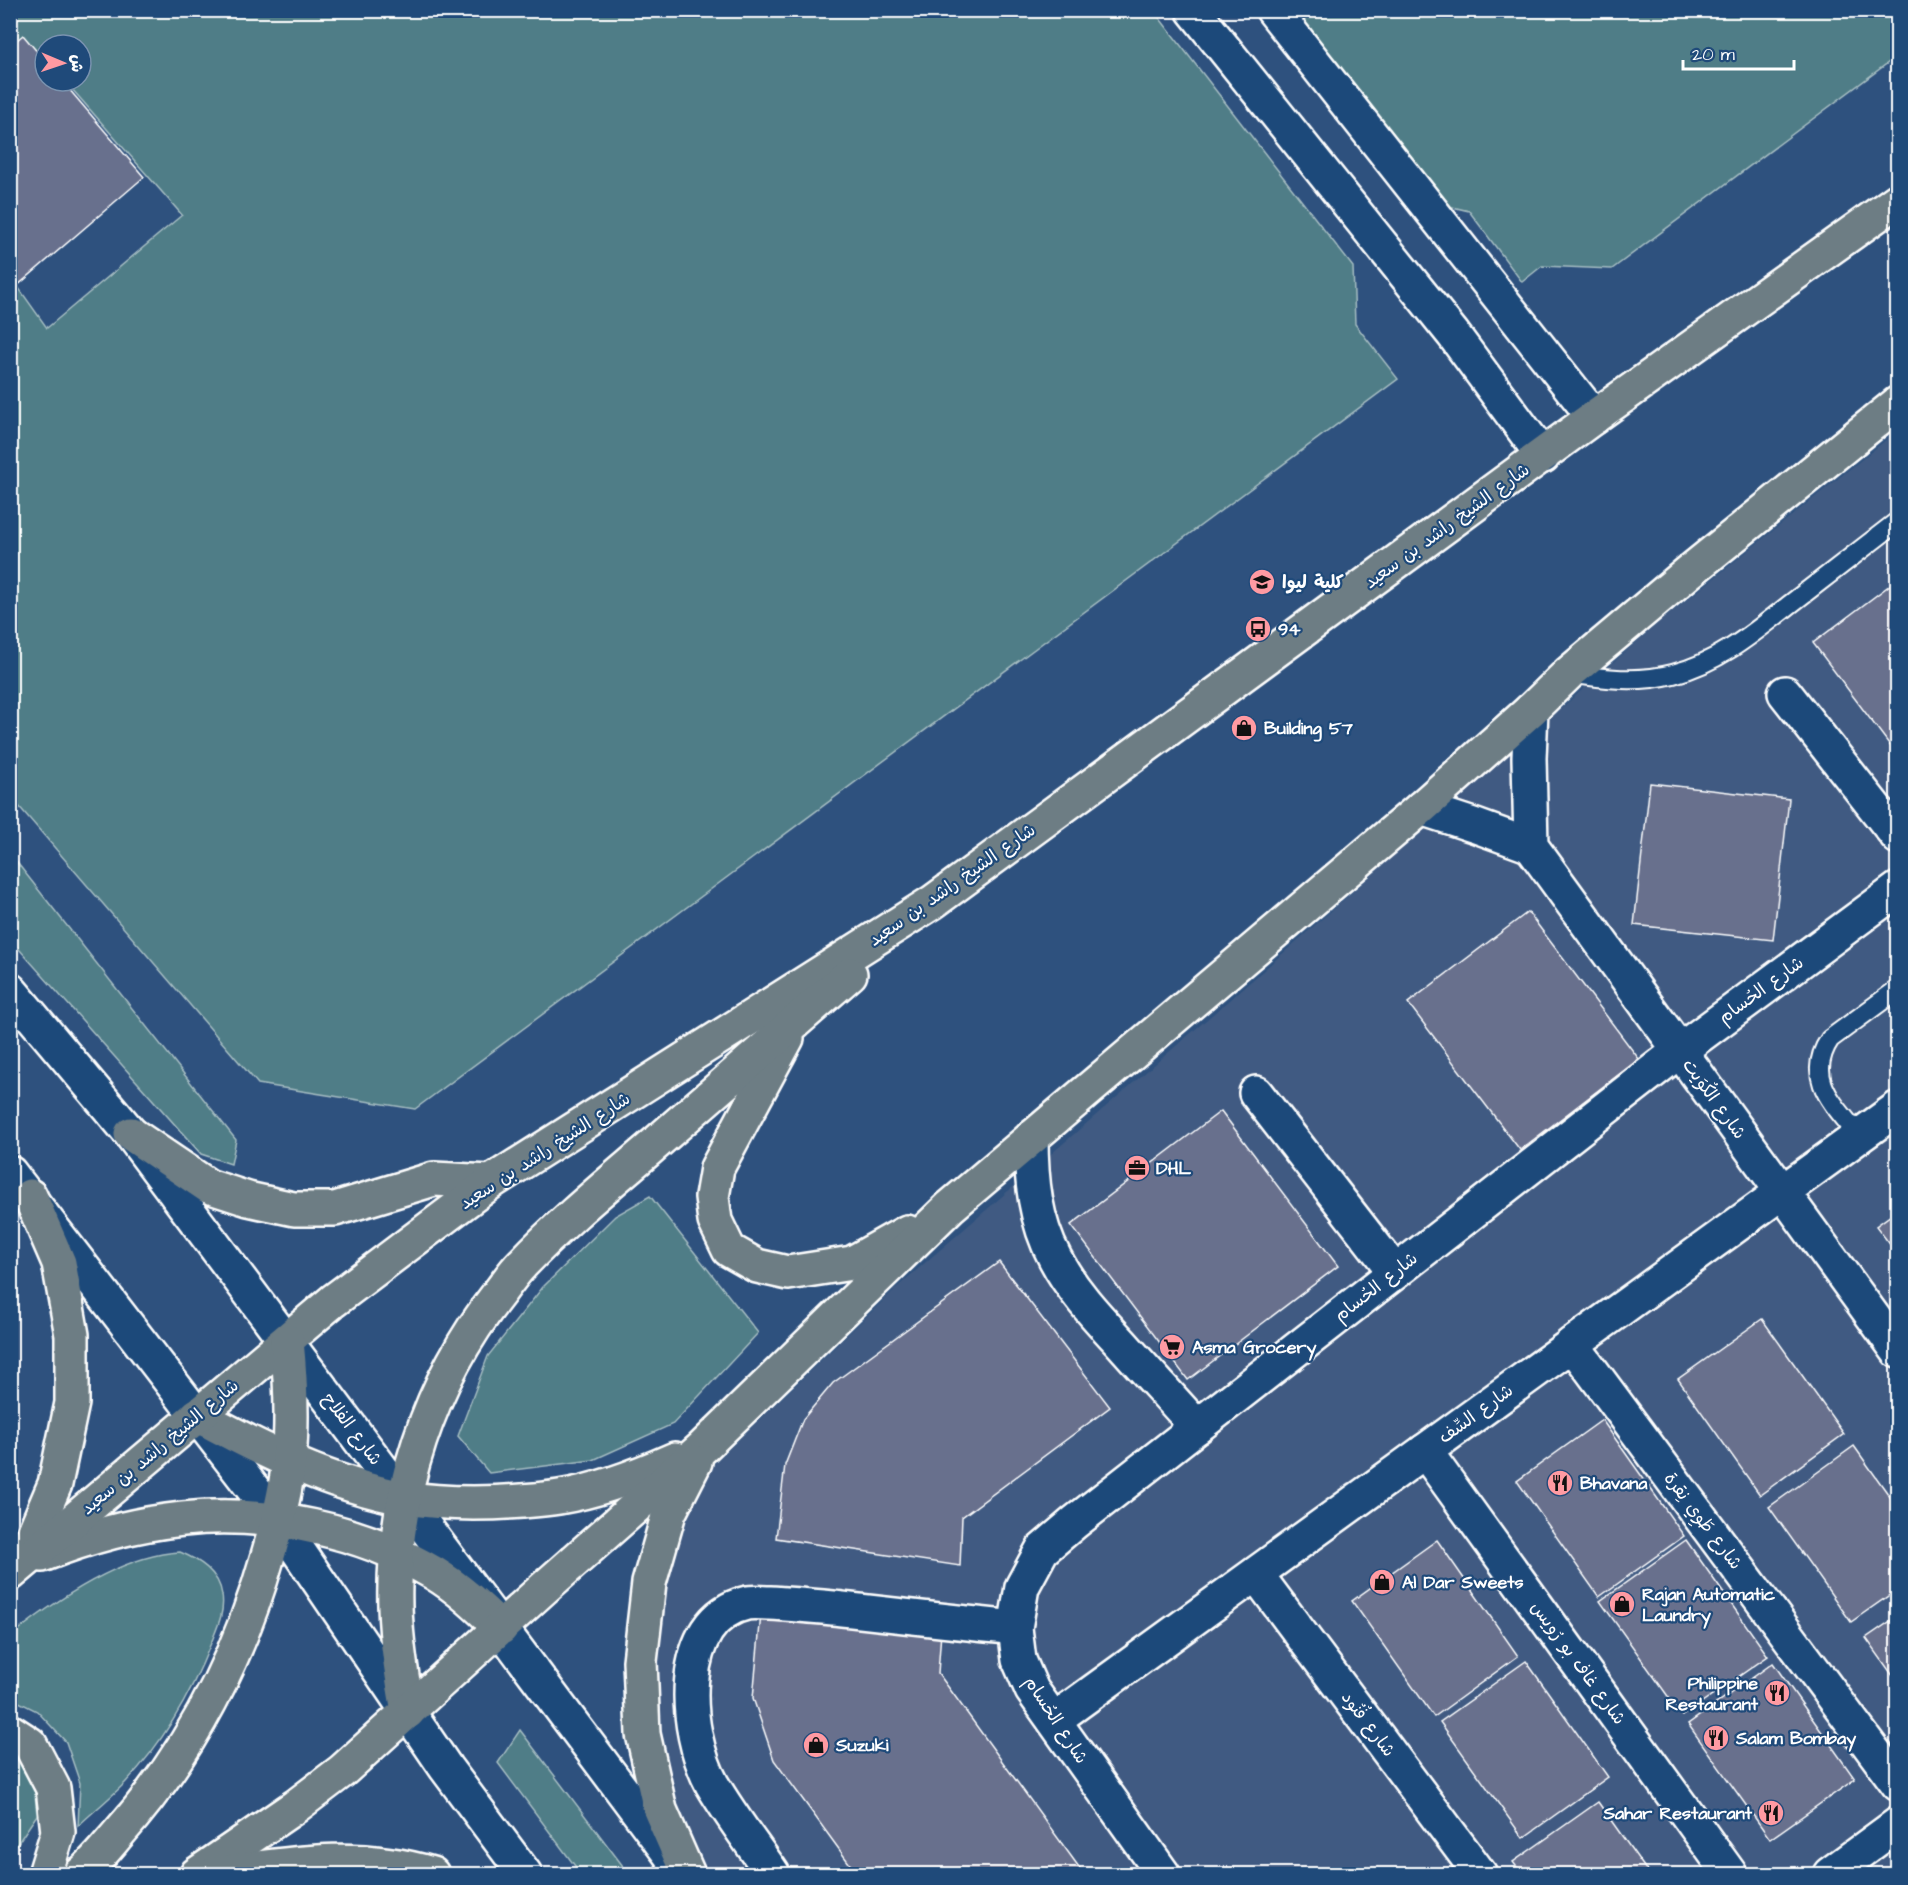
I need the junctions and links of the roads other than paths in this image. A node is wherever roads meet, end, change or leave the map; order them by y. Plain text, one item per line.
1 (1193, 10) edge
2 (1273, 10) edge
3 (1898, 200) edge
4 (1898, 403) edge
5 (1594, 417) junction
6 (1542, 456) junction
7 (1898, 521) edge
8 (1569, 673) junction
9 (1785, 693) dead end
10 (1531, 710) junction
11 (1421, 808) junction
12 (1898, 837) edge
13 (1531, 846) junction
14 (1898, 889) edge
15 (933, 902) junction
16 (1898, 989) edge
17 (10, 990) edge
18 (797, 1021) junction
19 (1679, 1051) junction
20 (1256, 1093) dead end
21 (1898, 1108) edge
22 (131, 1134) junction
23 (1859, 1136) junction
24 (1031, 1138) junction
25 (491, 1182) junction
26 (20, 1184) edge
27 (1782, 1192) junction
28 (950, 1207) junction
29 (1395, 1272) junction
30 (287, 1341) junction
31 (1572, 1344) junction
32 (1898, 1351) edge
33 (197, 1416) junction
34 (1197, 1427) junction
35 (702, 1448) junction
36 (1425, 1450) junction
37 (289, 1460) junction
38 (404, 1498) junction
39 (278, 1521) junction
40 (397, 1554) junction
41 (16, 1568) edge
42 (1256, 1574) junction
43 (501, 1628) junction
44 (1015, 1628) junction
45 (408, 1712) junction
46 (1054, 1720) junction
47 (10, 1731) edge
48 (1898, 1784) edge
49 (1898, 1824) edge
50 (45, 1875) edge
51 (81, 1875) edge
52 (197, 1875) edge
53 (214, 1875) edge
54 (432, 1875) edge
55 (525, 1875) edge
56 (687, 1875) edge
57 (773, 1875) edge
58 (1163, 1875) edge
59 (1480, 1875) edge
60 (1730, 1875) edge
61 (1830, 1875) edge

1 - 6 street
2 - 5 street
3 - 5 main road, شارع الشيخ راشد بن سعيد
4 - 8 main road
5 - 6 main road, شارع الشيخ راشد بن سعيد
6 - 15 main road, شارع الشيخ راشد بن سعيد
7 - 8 lane
8 - 10 main road
9 - 12 street
10 - 11 main road
10 - 13 street
11 - 13 street
11 - 24 main road
13 - 19 street, شارع الكُوَيت
14 - 19 street, شارع الحُسام
15 - 18 main road
15 - 25 main road, شارع الشيخ راشد بن سعيد
16 - 23 lane
17 - 22 street, شارع الفلاح
18 - 28 main road
18 - 38 main road
19 - 27 street, شارع الكُوَيت
19 - 29 street, شارع الحُسام
20 - 29 street
21 - 23 street, شارع السِّف
22 - 25 main road
22 - 30 street, شارع الفلاح
23 - 27 street, شارع السِّف
24 - 28 main road
24 - 34 street
25 - 30 main road, شارع الشيخ راشد بن سعيد
26 - 33 street
26 - 41 main road
27 - 31 street, شارع السِّف
27 - 32 street, شارع الكُوَيت
28 - 35 main road
29 - 34 street, شارع الحُسام
30 - 33 main road, شارع الشيخ راشد بن سعيد
30 - 37 main road
30 - 38 street, شارع الفلاح
31 - 36 street, شارع السِّف
31 - 48 street, شارع طَوِي نِقرة
33 - 37 main road
33 - 39 street
33 - 41 main road, شارع الشيخ راشد بن سعيد
34 - 44 street, شارع الحُسام
35 - 38 main road
35 - 43 main road
35 - 56 main road
36 - 42 street, شارع السِّف
36 - 60 street, شارع غاف بو رُويس
37 - 38 main road
37 - 39 main road
38 - 40 main road
38 - 43 street, شارع الفلاح
39 - 40 main road
39 - 41 main road
39 - 45 street
39 - 51 main road
40 - 43 main road
40 - 45 main road
42 - 46 street, شارع السِّف
42 - 59 street, شارع فُنُود
43 - 45 main road
43 - 56 street, شارع الفلاح
44 - 46 street, شارع الحُسام
44 - 57 street
45 - 52 main road
45 - 55 street
46 - 58 street, شارع الحُسام
47 - 50 main road
49 - 61 street
53 - 54 main road

